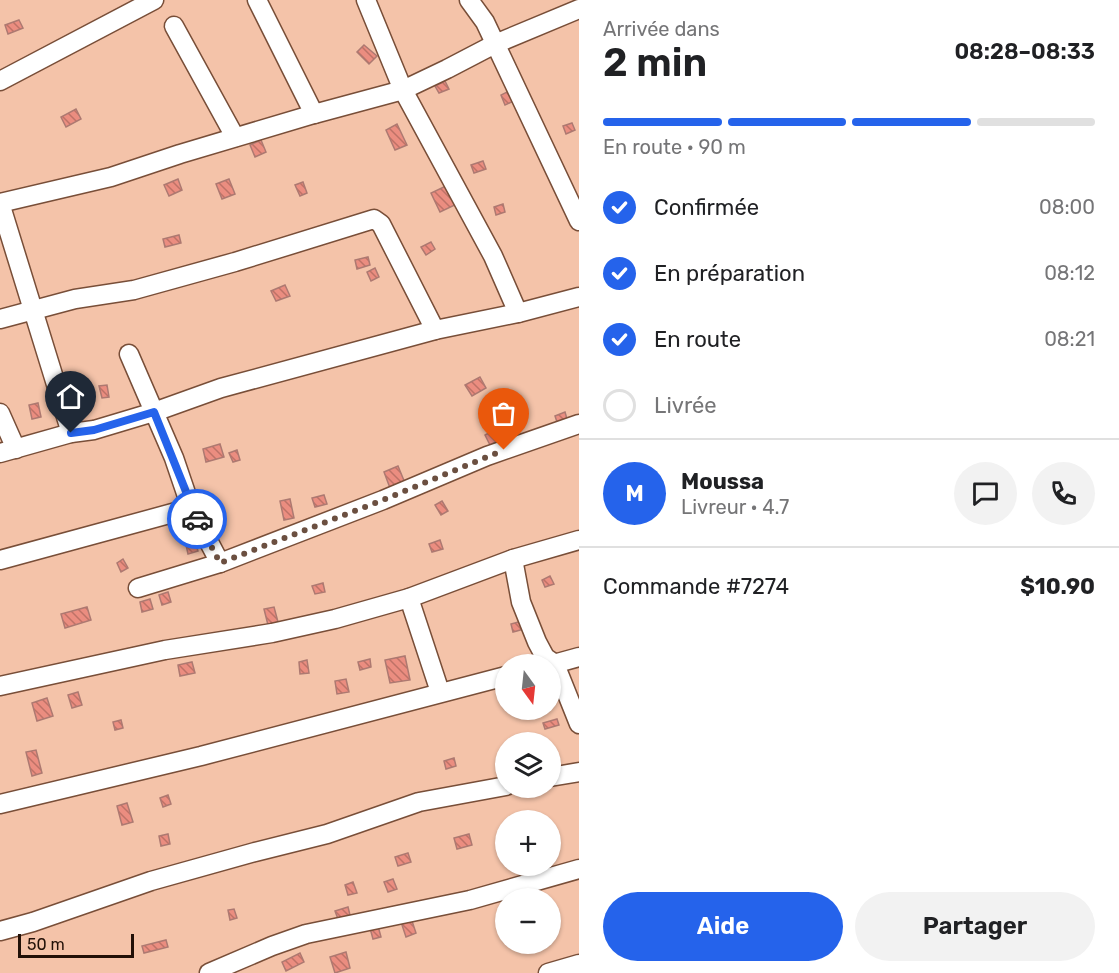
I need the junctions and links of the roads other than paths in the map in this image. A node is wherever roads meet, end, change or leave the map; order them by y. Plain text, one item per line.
1 (154, 0) edge
2 (257, 0) edge
3 (366, 0) edge
4 (469, 0) edge
5 (579, 9) edge
6 (174, 26) dead end
7 (503, 40) junction
8 (0, 81) edge
9 (403, 90) junction
10 (314, 114) junction
11 (235, 137) junction
12 (0, 203) edge
13 (579, 221) edge
14 (579, 297) edge
15 (32, 312) junction
16 (518, 313) junction
17 (0, 319) edge
18 (435, 330) junction
19 (129, 354) dead end
20 (154, 412) junction
21 (0, 413) edge
22 (579, 424) edge
23 (71, 433) junction
24 (8, 451) edge
25 (191, 508) junction
26 (579, 540) edge
27 (513, 559) junction
28 (0, 560) edge
29 (220, 563) junction
30 (138, 588) dead end
31 (409, 598) junction
32 (543, 654) edge
33 (579, 657) edge
34 (561, 662) edge
35 (495, 679) edge
36 (561, 682) edge
37 (0, 686) edge
38 (440, 692) junction
39 (579, 724) edge
40 (579, 772) edge
41 (561, 775) edge
42 (495, 788) edge
43 (0, 804) edge
44 (579, 869) edge
45 (0, 931) edge
46 (579, 964) edge
47 (209, 973) edge
48 (548, 973) edge

1 - 8 street
2 - 10 street
3 - 9 street
4 - 7 street
5 - 7 street
6 - 11 street
7 - 9 street
7 - 13 street
9 - 10 street
9 - 16 street
10 - 11 street
11 - 12 street
12 - 15 street
14 - 16 street
15 - 17 street
15 - 18 street
15 - 23 street
16 - 18 street
18 - 20 street
19 - 20 street
20 - 23 street
20 - 25 street
21 - 24 street
22 - 29 street
23 - 24 street
25 - 28 street
25 - 29 street
26 - 27 street
27 - 31 street
27 - 32 street
29 - 30 street
31 - 37 street
31 - 38 street
33 - 34 street
35 - 38 street
36 - 39 street
38 - 43 street
40 - 41 street
42 - 45 street
44 - 47 street
46 - 48 street

